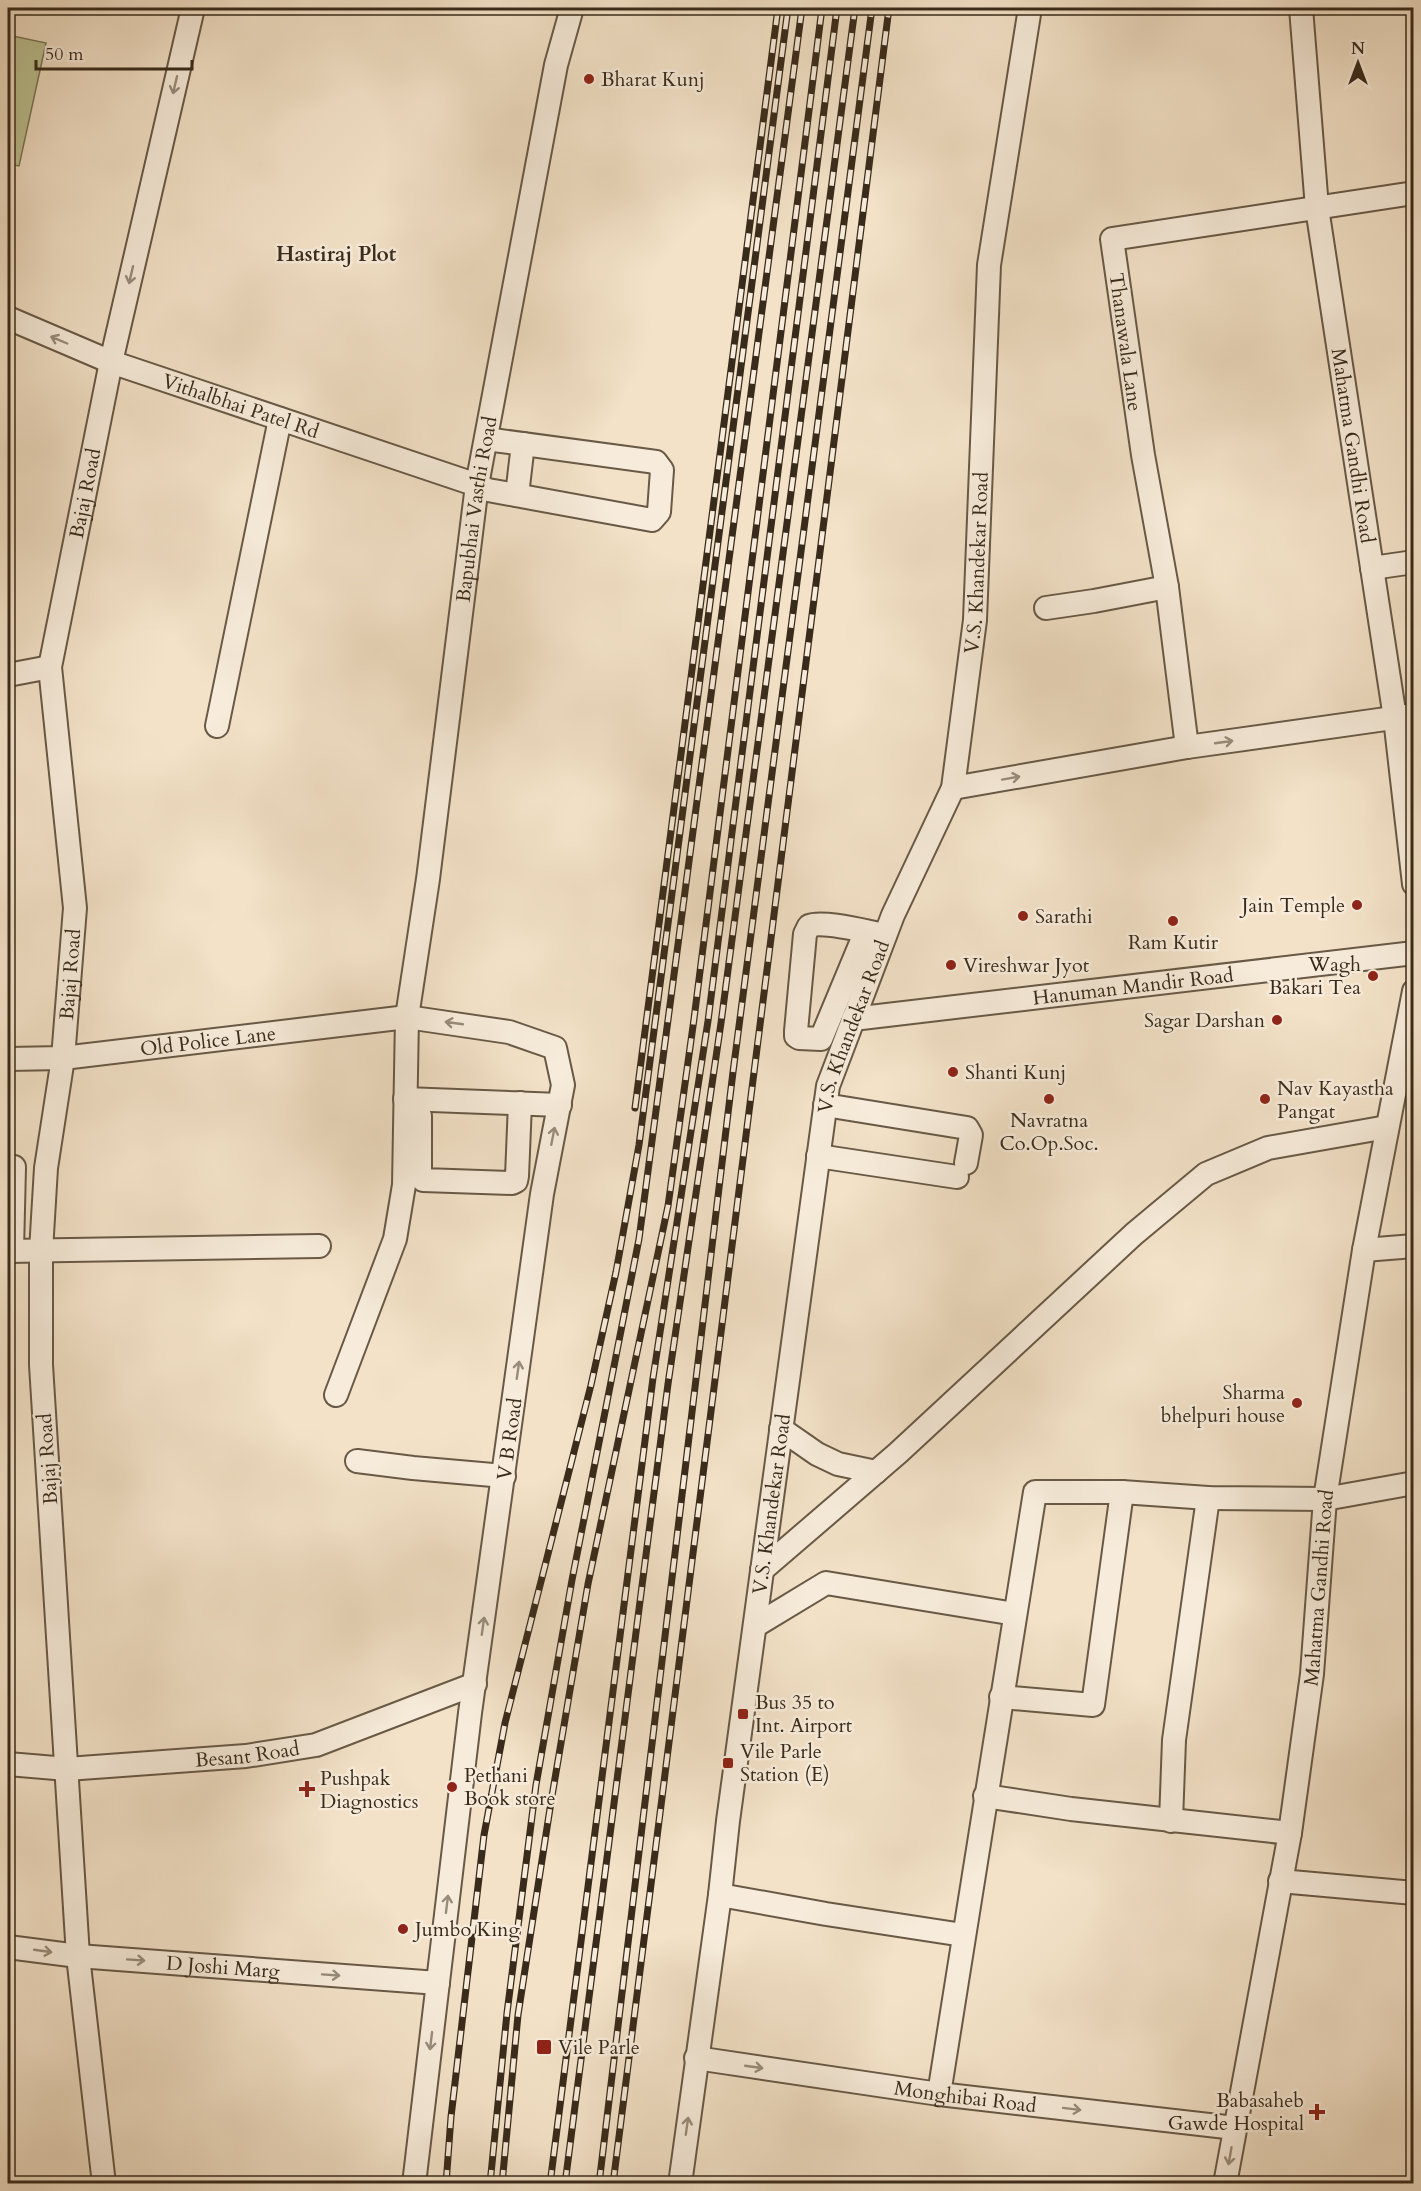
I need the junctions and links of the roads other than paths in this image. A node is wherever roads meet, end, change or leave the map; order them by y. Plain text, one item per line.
1 (193, 8) edge
2 (572, 8) edge
3 (1030, 8) edge
4 (1301, 8) edge
5 (1413, 193) edge
6 (1317, 208) junction
7 (8, 318) edge
8 (111, 362) junction
9 (280, 419) junction
10 (486, 439) junction
11 (523, 444) junction
12 (477, 484) junction
13 (517, 495) junction
14 (1413, 562) edge
15 (1372, 568) junction
16 (1167, 587) junction
17 (1046, 608) dead end
18 (50, 667) junction
19 (8, 675) edge
20 (1404, 716) edge
21 (217, 726) dead end
22 (1187, 747) junction
23 (953, 788) junction
24 (1413, 884) edge
25 (876, 933) junction
26 (1413, 953) edge
27 (1413, 992) edge
28 (406, 1017) junction
29 (853, 1019) junction
30 (821, 1039) junction
31 (845, 1040) junction
32 (63, 1058) junction
33 (8, 1059) edge
34 (412, 1099) junction
35 (520, 1103) junction
36 (560, 1105) junction
37 (825, 1105) junction
38 (1387, 1127) junction
39 (818, 1156) junction
40 (11, 1167) edge
41 (46, 1167) junction
42 (319, 1246) dead end
43 (1413, 1246) edge
44 (1364, 1250) junction
45 (10, 1251) edge
46 (41, 1251) junction
47 (336, 1395) dead end
48 (781, 1429) junction
49 (357, 1461) dead end
50 (876, 1472) junction
51 (504, 1476) junction
52 (1413, 1484) edge
53 (1122, 1492) junction
54 (1208, 1498) junction
55 (1325, 1499) junction
56 (762, 1569) junction
57 (1015, 1614) junction
58 (755, 1626) junction
59 (476, 1684) junction
60 (1001, 1697) junction
61 (8, 1764) edge
62 (67, 1769) junction
63 (985, 1796) junction
64 (1171, 1821) junction
65 (1290, 1833) junction
66 (1280, 1881) junction
67 (1413, 1893) edge
68 (720, 1895) junction
69 (963, 1935) junction
70 (8, 1947) edge
71 (78, 1956) junction
72 (438, 1983) junction
73 (696, 2058) junction
74 (939, 2094) junction
75 (1235, 2128) junction
76 (104, 2184) edge
77 (414, 2184) edge
78 (680, 2184) edge
79 (1225, 2184) edge

1 -> 8 street, Bajaj Road
2 - 10 street, Bapubhai Vasthi Road
3 - 23 street, V.S. Khandekar Road
4 - 6 street, Mahatma Gandhi Road
5 - 6 street, Thanawala Lane
6 - 15 street, Mahatma Gandhi Road
6 - 16 street, Thanawala Lane
8 -> 7 street, Vithalbhai Patel Rd
8 - 9 street, Vithalbhai Patel Rd
8 - 18 street, Bajaj Road
9 - 12 street, Vithalbhai Patel Rd
9 - 21 street
10 - 11 street
10 - 12 street, Bapubhai Vasthi Road
11 - 13 street
11 - 13 street, Vithalbhai Patel Rd
12 - 13 street, Vithalbhai Patel Rd
12 - 28 street, Bapubhai Vasthi Road
14 - 15 street
15 - 20 street, Mahatma Gandhi Road
16 - 17 street
16 - 22 street, Thanawala Lane
18 - 19 street
18 - 32 street, Bajaj Road
22 -> 20 street
20 - 24 street, Mahatma Gandhi Road
23 -> 22 street
23 - 25 street, V.S. Khandekar Road
25 - 29 street, V.S. Khandekar Road
25 - 30 street
25 - 30 street
26 - 29 street, Hanuman Mandir Road
27 - 38 street, Mahatma Gandhi Road
28 - 32 street, Old Police Lane
28 - 34 street
36 -> 28 street, Old Police Lane
29 - 31 street, V.S. Khandekar Road
30 - 31 street
31 - 37 street, V.S. Khandekar Road
32 - 33 street, Old Police Lane
32 - 41 street, Bajaj Road
34 - 35 street
34 - 35 street
34 - 47 street
35 - 36 street
51 -> 36 street, V B Road
37 - 39 street, V.S. Khandekar Road
37 - 39 street
38 - 44 street, Mahatma Gandhi Road
38 - 50 street
39 - 48 street, V.S. Khandekar Road
40 - 41 street
40 - 45 street
41 - 46 street, Bajaj Road
42 - 46 street
43 - 44 street
44 - 55 street, Mahatma Gandhi Road
45 - 46 street
46 - 62 street, Bajaj Road
48 - 50 street
48 - 56 street, V.S. Khandekar Road
49 - 51 street
50 - 56 street
59 -> 51 street, V B Road
52 - 55 street
53 - 54 street
53 - 57 street
53 - 60 street
54 - 55 street
54 - 64 street
55 - 65 street, Mahatma Gandhi Road
56 - 58 street, V.S. Khandekar Road
57 - 58 street
57 - 60 street
58 - 68 street, V.S. Khandekar Road
59 - 62 street, Besant Road
72 -> 59 street, V B Road
60 - 63 street
61 - 62 street, Besant Road
62 - 71 street, Bajaj Road
63 - 64 street
63 - 69 street
64 - 65 street
65 - 66 street, Mahatma Gandhi Road
66 - 67 street
66 - 75 street, Mahatma Gandhi Road
68 - 69 street
68 - 73 street, V.S. Khandekar Road
69 - 74 street
70 -> 71 street, D Joshi Marg
71 -> 72 street, D Joshi Marg
71 - 76 street, Bajaj Road
72 -> 77 street, V B Road
73 -> 74 street, Monghibai Road
78 -> 73 street, V.S. Khandekar Road
74 -> 75 street, Monghibai Road
75 -> 79 street, Mahatma Gandhi Road

